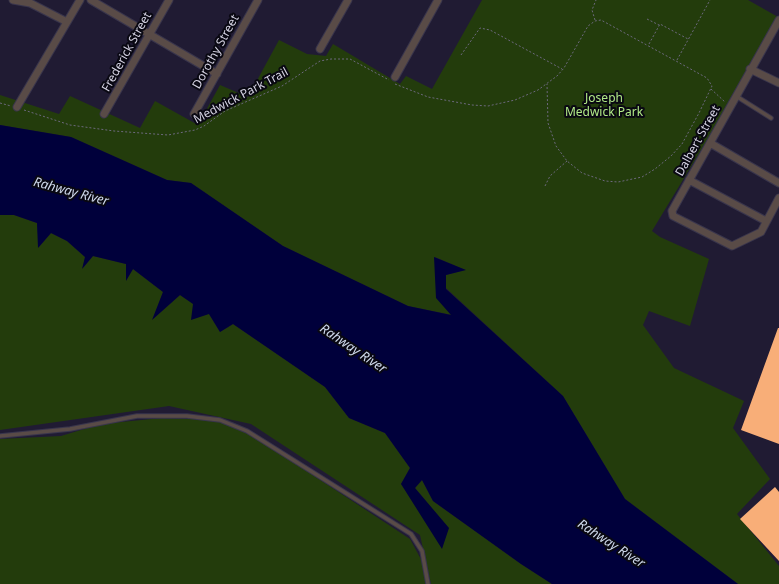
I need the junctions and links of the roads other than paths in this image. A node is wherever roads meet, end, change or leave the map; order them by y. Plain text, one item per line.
1 (13, 0) edge
2 (80, 0) edge
3 (91, 0) edge
4 (169, 0) edge
5 (258, 0) edge
6 (348, 0) edge
7 (438, 0) edge
8 (779, 20) edge
9 (67, 22) junction
10 (150, 34) junction
11 (320, 49) dead end
12 (750, 69) junction
13 (217, 74) junction
14 (395, 77) dead end
15 (779, 83) edge
16 (736, 96) junction
17 (17, 107) road end
18 (104, 114) dead end
19 (194, 114) dead end
20 (771, 118) dead end
21 (710, 142) junction
22 (689, 180) junction
23 (778, 181) edge
24 (779, 198) edge
25 (766, 221) junction
26 (0, 436) edge
27 (428, 584) edge

1 - 9 street
2 - 9 street
3 - 10 street
4 - 10 street, Frederick Street
5 - 13 street, Dorothy Street
6 - 11 street
7 - 14 street
8 - 12 street, Dalbert Street
9 - 17 street
10 - 13 street
10 - 18 street, Frederick Street
12 - 15 street
12 - 16 street, Dalbert Street
13 - 19 street, Dorothy Street
16 - 20 lane
16 - 21 street, Dalbert Street
21 - 22 street, Dalbert Street
21 - 23 street
22 - 25 street
22 - 25 street, Dalbert Street
24 - 25 street
26 - 27 lane

